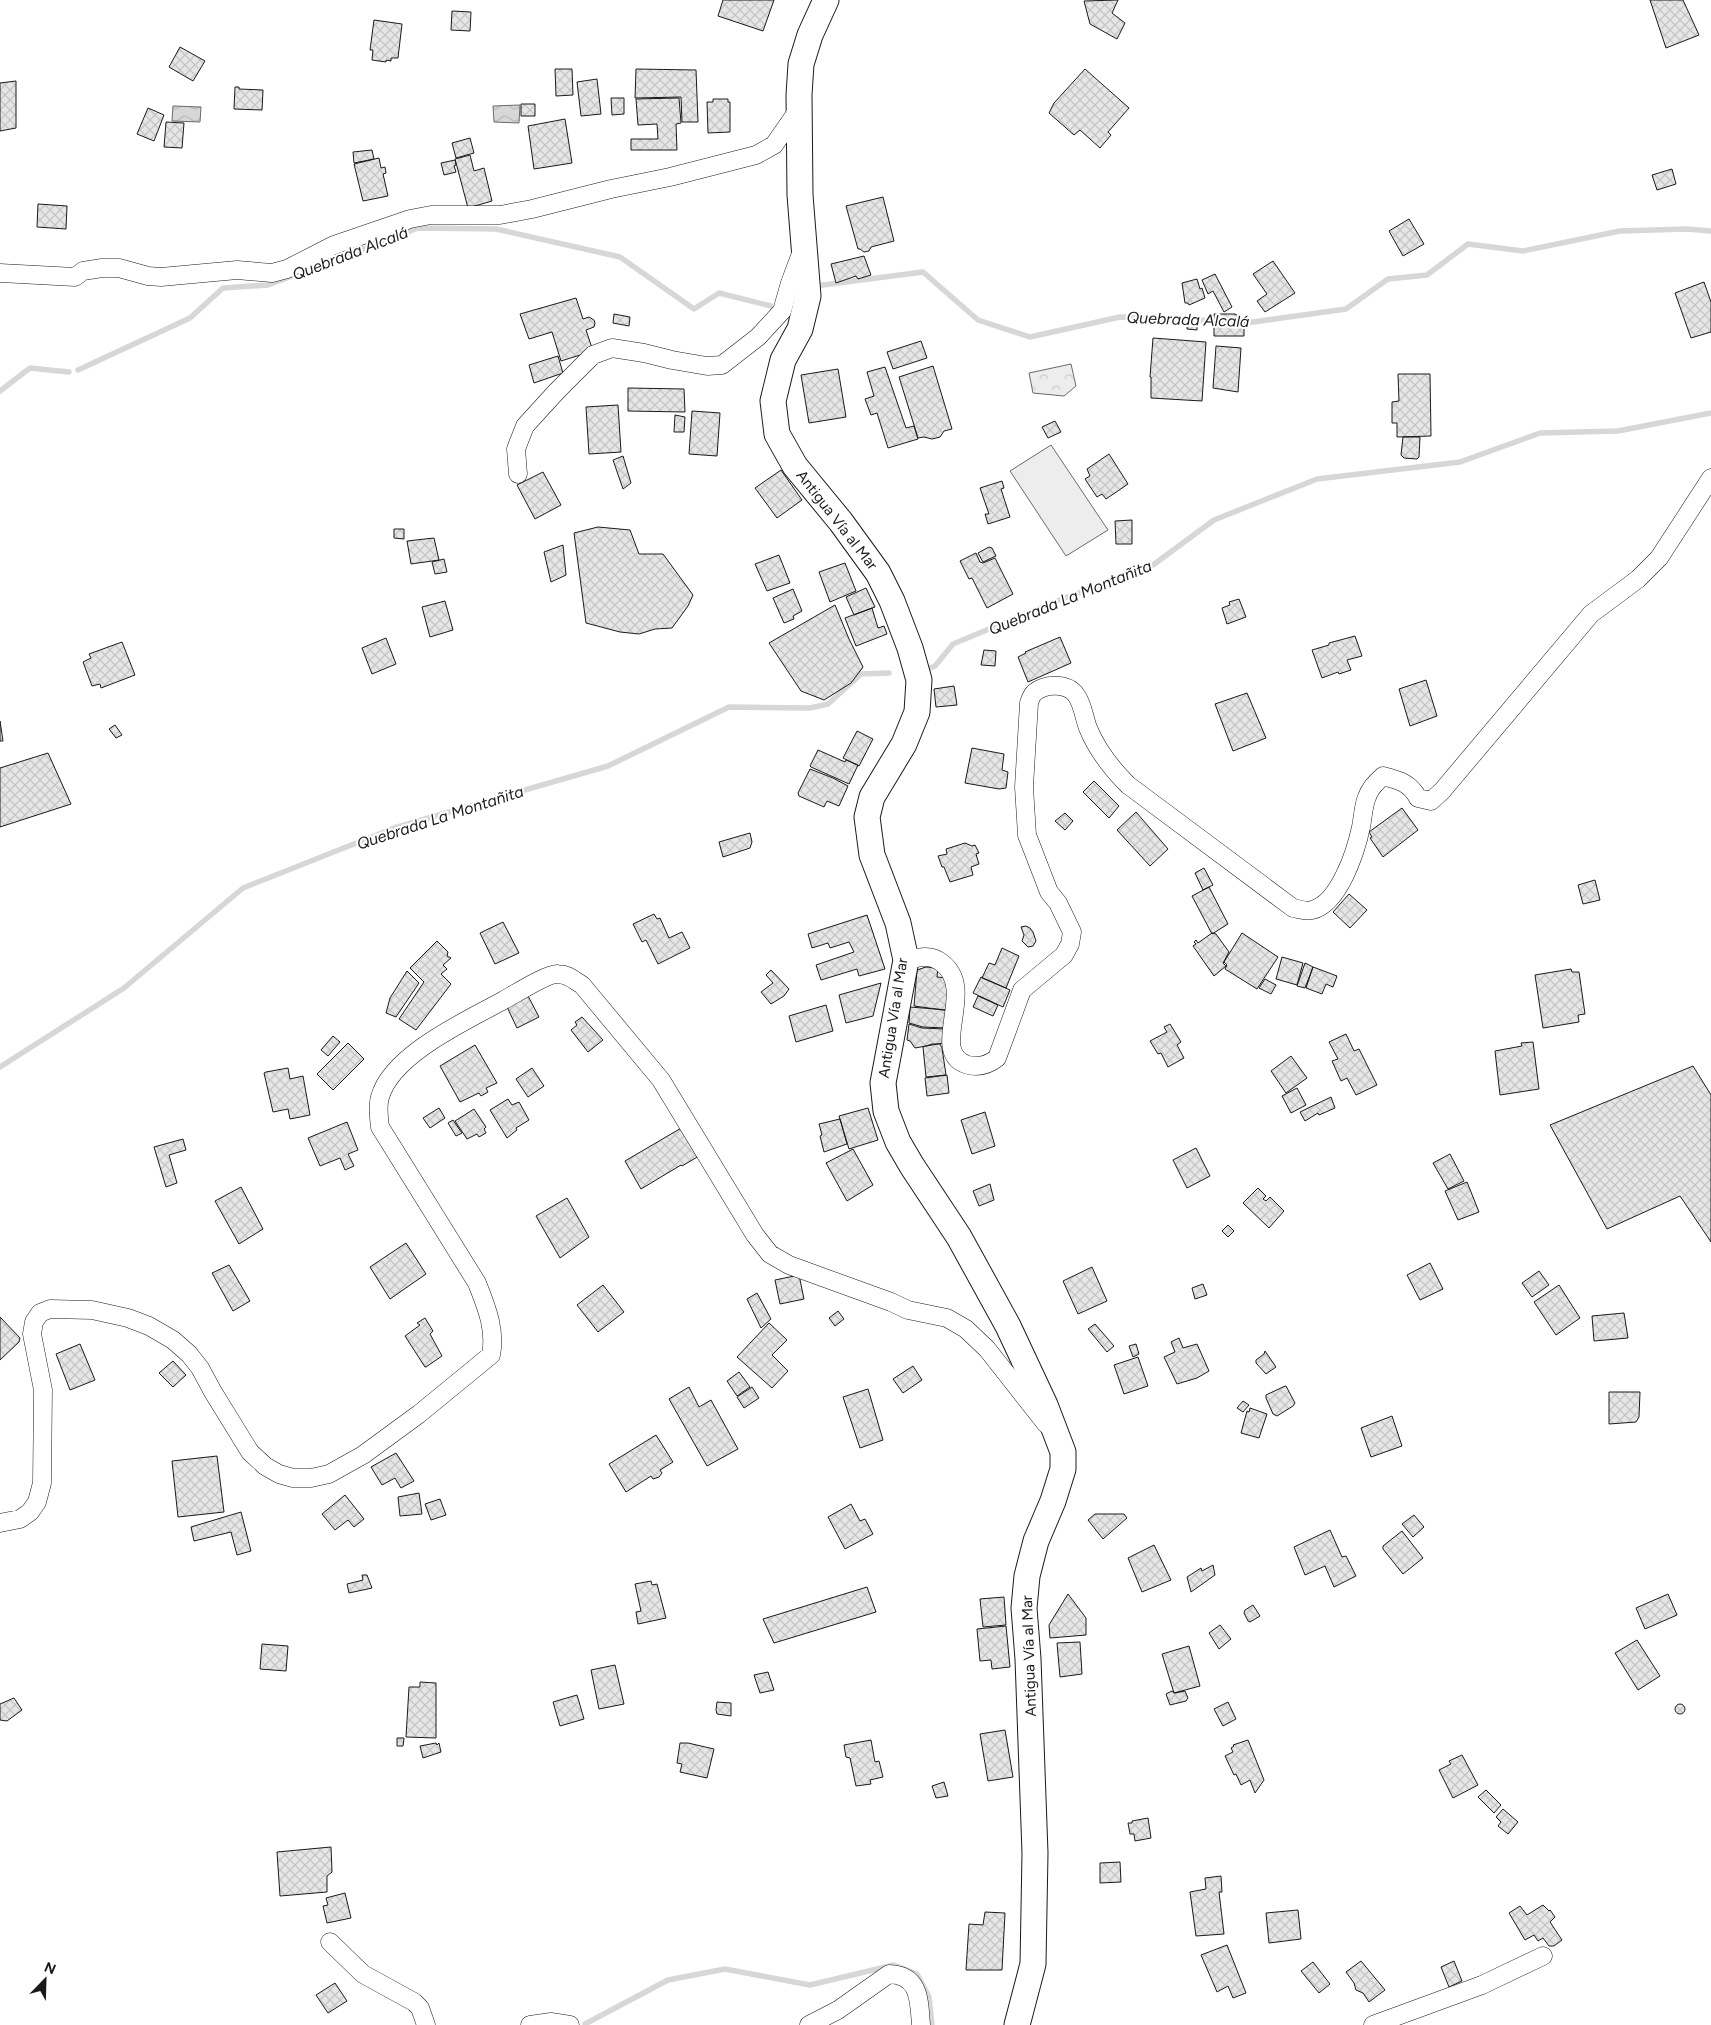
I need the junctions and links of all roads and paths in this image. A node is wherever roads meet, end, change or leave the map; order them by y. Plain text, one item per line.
1 (826, 0) edge
2 (799, 109) junction
3 (803, 247) junction
4 (0, 274) edge
5 (518, 474) dead end
6 (1711, 478) edge
7 (906, 960) junction
8 (1061, 1443) junction
9 (0, 1523) edge
10 (330, 1942) dead end
11 (1543, 1956) dead end
12 (426, 2025) edge
13 (530, 2025) edge
14 (570, 2025) edge
15 (809, 2025) edge
16 (921, 2025) edge
17 (1017, 2025) edge
18 (1373, 2025) edge

1 - 2 main road, Antigua Vía al Mar
2 - 3 main road, Antigua Vía al Mar
2 - 4 street
3 - 5 street
3 - 7 main road, Antigua Vía al Mar
6 - 7 street
7 - 8 main road, Antigua Vía al Mar
8 - 9 street
8 - 17 main road, Antigua Vía al Mar
10 - 12 street
11 - 18 street
13 - 14 street
15 - 16 street

